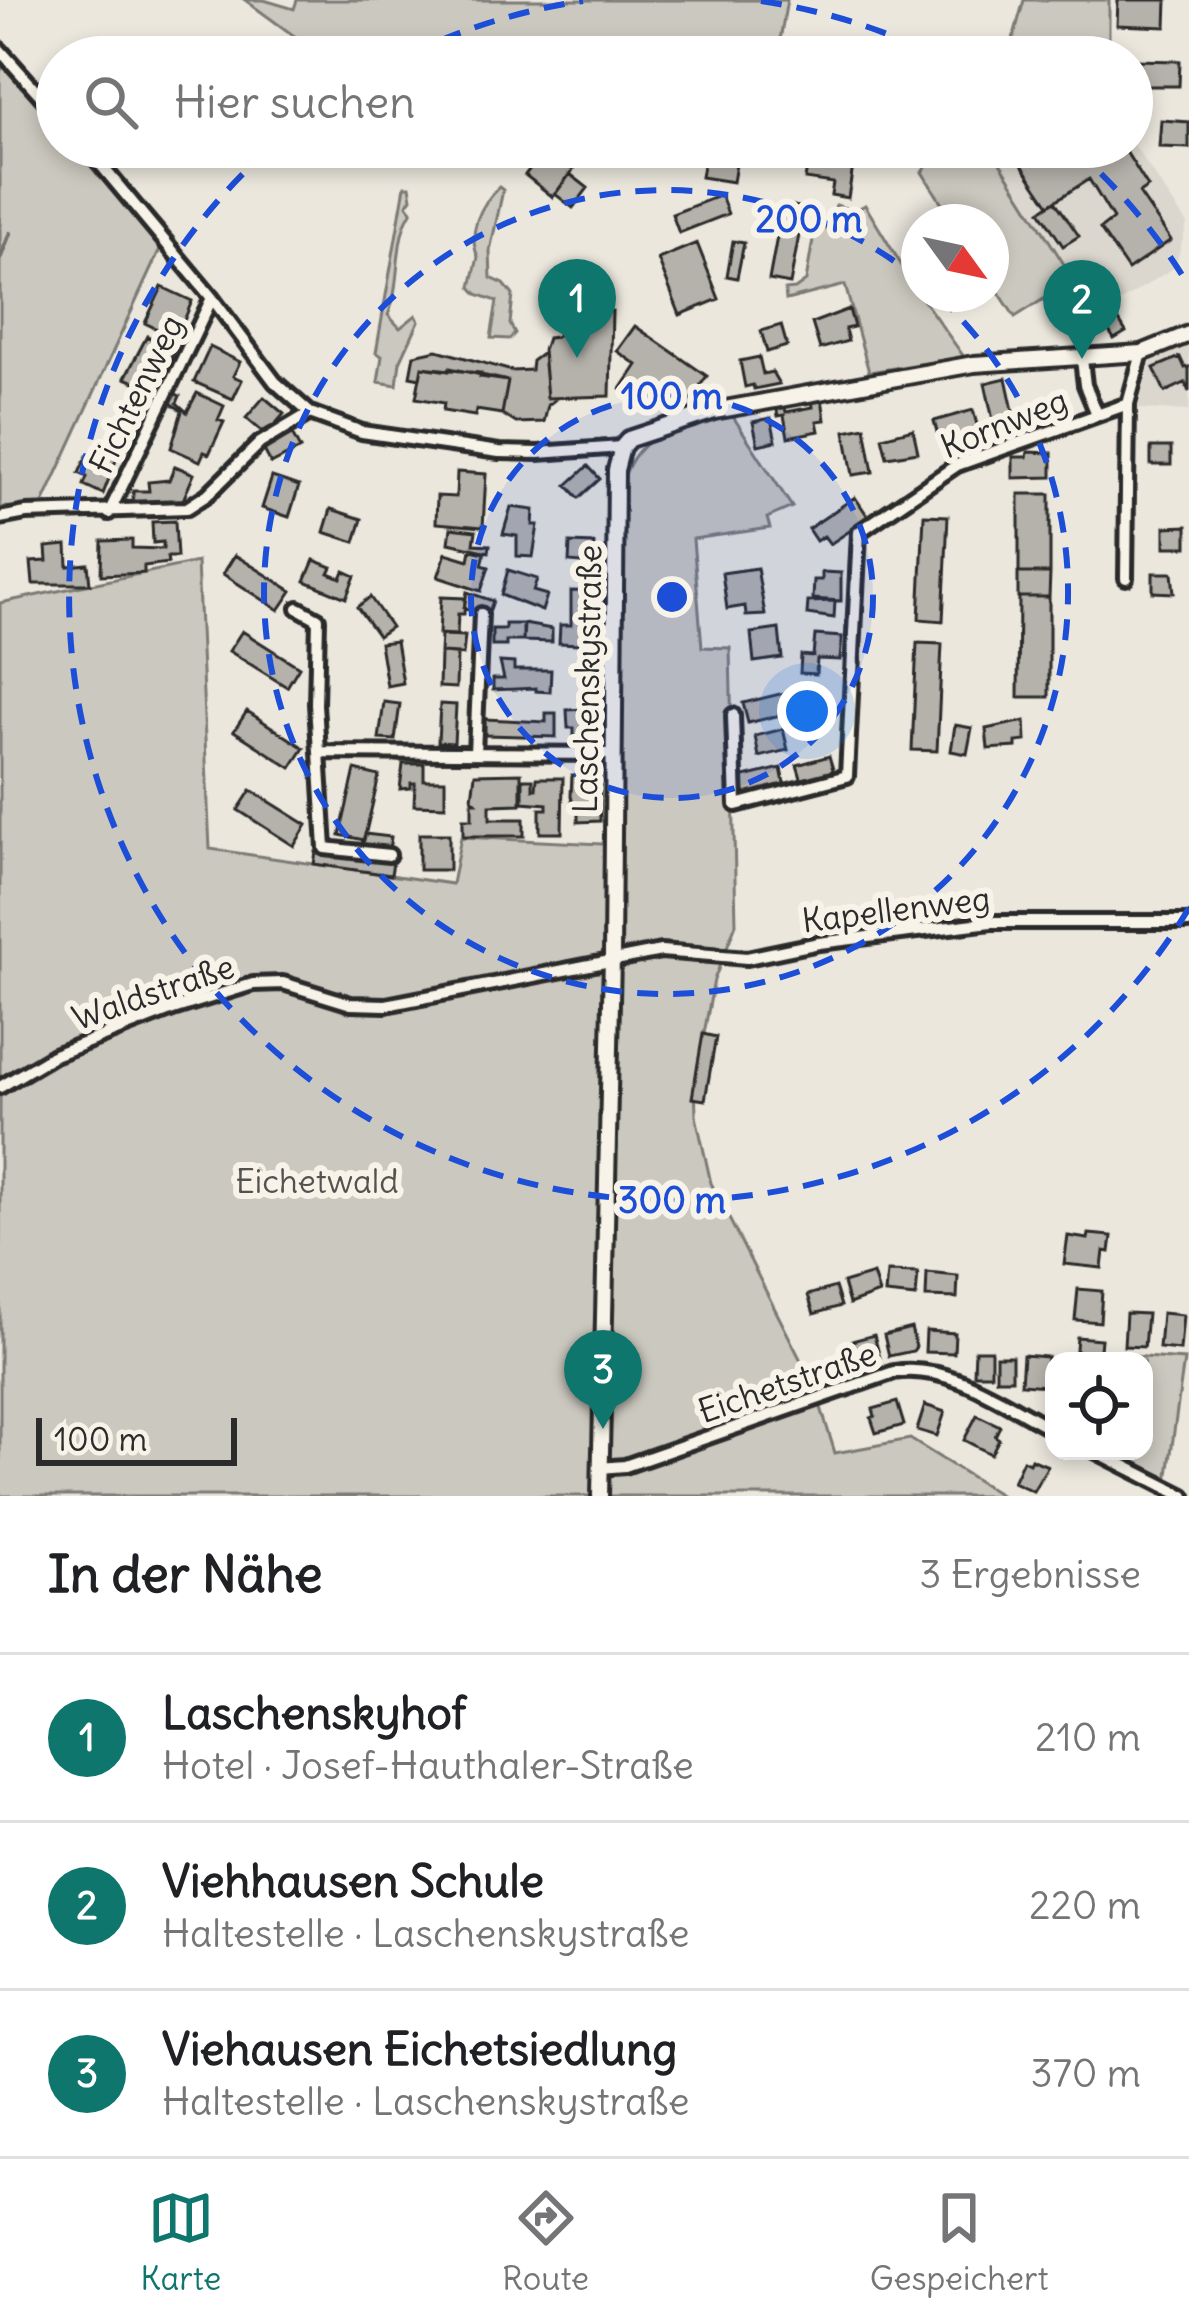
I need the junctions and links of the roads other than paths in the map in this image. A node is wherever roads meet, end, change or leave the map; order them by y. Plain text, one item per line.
1 (0, 50) edge
2 (36, 90) edge
3 (104, 168) edge
4 (212, 298) junction
5 (1189, 334) edge
6 (1142, 353) junction
7 (1082, 359) junction
8 (1128, 404) junction
9 (310, 412) junction
10 (1097, 414) junction
11 (622, 447) junction
12 (109, 512) junction
13 (0, 518) edge
14 (1126, 578) dead end
15 (298, 608) dead end
16 (481, 614) dead end
17 (733, 715) dead end
18 (321, 752) junction
19 (475, 753) junction
20 (614, 754) junction
21 (389, 855) dead end
22 (1189, 922) edge
23 (612, 957) junction
24 (0, 1087) edge
25 (1045, 1425) edge
26 (1113, 1460) edge
27 (600, 1468) junction
28 (600, 1496) edge
29 (1184, 1496) edge

1 - 2 street
3 - 4 street
4 - 9 street
4 - 12 street, Fichtenweg
5 - 6 street
6 - 7 street
6 - 8 street
7 - 10 street
7 - 11 street
8 - 10 street, Kornweg
8 - 14 street
9 - 11 street
9 - 12 street, Fichtenweg
10 - 17 street, Kornweg
11 - 20 street, Laschenskystraße
12 - 13 street, Fichtenweg
15 - 18 street
16 - 19 street
18 - 19 street
18 - 21 street
19 - 20 street
20 - 23 street, Laschenskystraße
22 - 23 street, Kapellenweg
23 - 24 street, Waldstraße
23 - 27 street, Laschenskystraße
25 - 27 street, Eichetstraße
26 - 29 street
27 - 28 street, Laschenskystraße

